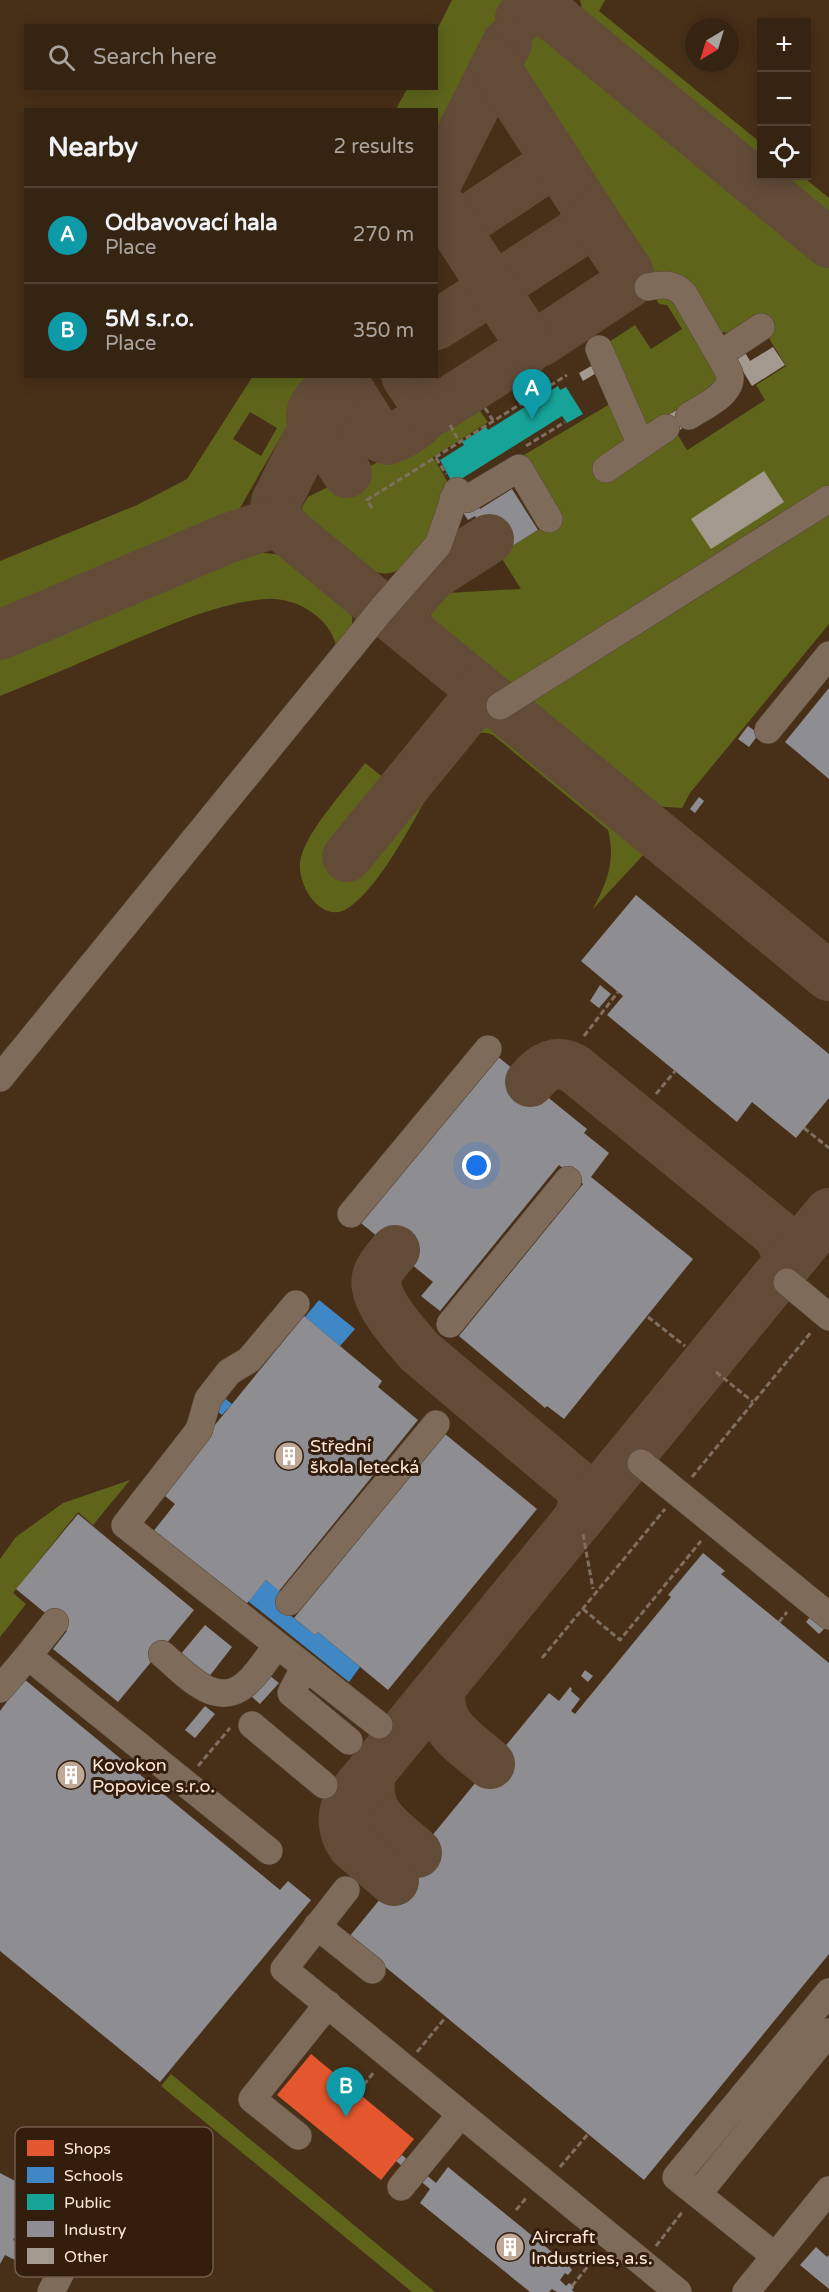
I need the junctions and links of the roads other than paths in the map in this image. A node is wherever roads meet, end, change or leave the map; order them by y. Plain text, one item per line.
1 (648, 287) dead end
2 (761, 327) dead end
3 (599, 349) dead end
4 (720, 354) junction
5 (641, 445) junction
6 (606, 469) dead end
7 (829, 499) edge
8 (549, 519) dead end
9 (829, 655) edge
10 (501, 706) dead end
11 (768, 730) dead end
12 (488, 1049) dead end
13 (0, 1078) edge
14 (568, 1180) dead end
15 (351, 1215) dead end
16 (787, 1282) dead end
17 (296, 1304) dead end
18 (829, 1317) edge
19 (450, 1324) dead end
20 (436, 1424) dead end
21 (641, 1463) dead end
22 (290, 1602) dead end
23 (829, 1616) edge
24 (55, 1622) dead end
25 (277, 1645) junction
26 (162, 1654) dead end
27 (28, 1656) junction
28 (305, 1667) junction
29 (0, 1689) edge
30 (243, 1724) road end
31 (379, 1725) dead end
32 (349, 1741) dead end
33 (324, 1785) dead end
34 (268, 1851) dead end
35 (346, 1890) dead end
36 (317, 1926) junction
37 (372, 1970) dead end
38 (829, 1992) edge
39 (328, 2004) junction
40 (829, 2032) edge
41 (461, 2114) junction
42 (298, 2136) dead end
43 (401, 2187) dead end
44 (829, 2190) edge
45 (699, 2192) junction
46 (775, 2256) junction
47 (59, 2277) edge
48 (51, 2292) edge
49 (678, 2292) edge
50 (746, 2292) edge

1 - 4 street
2 - 4 street
3 - 5 street
4 - 5 street
5 - 6 street
7 - 10 street
8 - 13 street
9 - 11 street
12 - 15 street
14 - 19 street
16 - 18 street
17 - 25 street
20 - 22 street
21 - 23 street
24 - 27 street
25 - 26 street
25 - 28 street
27 - 29 street
27 - 34 street
28 - 31 street
28 - 32 street
30 - 33 street
35 - 36 street
36 - 37 street
36 - 39 street
38 - 45 street
39 - 41 street
39 - 42 street
40 - 45 street
41 - 43 street
41 - 49 street
44 - 46 street
45 - 46 street
46 - 50 street
47 - 48 street

